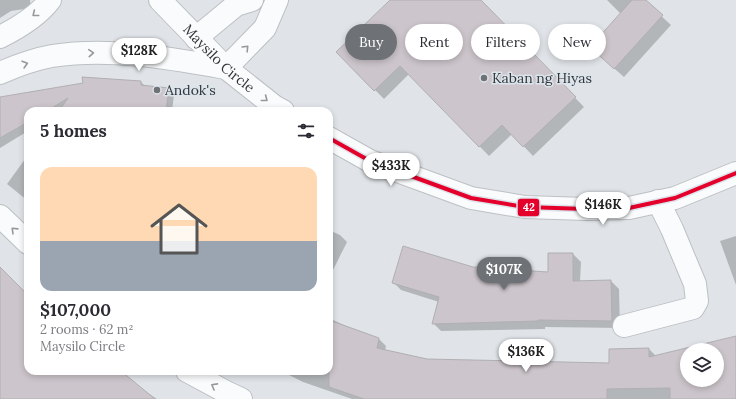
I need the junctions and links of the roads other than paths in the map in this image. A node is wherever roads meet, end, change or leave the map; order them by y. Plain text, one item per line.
1 (50, 0) edge
2 (160, 0) edge
3 (252, 0) edge
4 (277, 0) edge
5 (0, 37) edge
6 (196, 38) junction
7 (226, 68) junction
8 (0, 73) edge
9 (276, 107) edge
10 (333, 140) edge
11 (736, 173) edge
12 (658, 202) junction
13 (0, 216) edge
14 (24, 239) edge
15 (624, 326) dead end
16 (194, 375) edge
17 (241, 399) edge

1 -> 5 main road
2 - 6 main road, Maysilo Circle
3 - 6 main road
7 -> 4 main road
6 - 7 main road, Maysilo Circle
8 -> 7 main road
7 -> 9 main road, Maysilo Circle
10 - 12 main road
11 - 12 main road
12 - 15 main road
14 -> 13 main road
17 -> 16 main road

